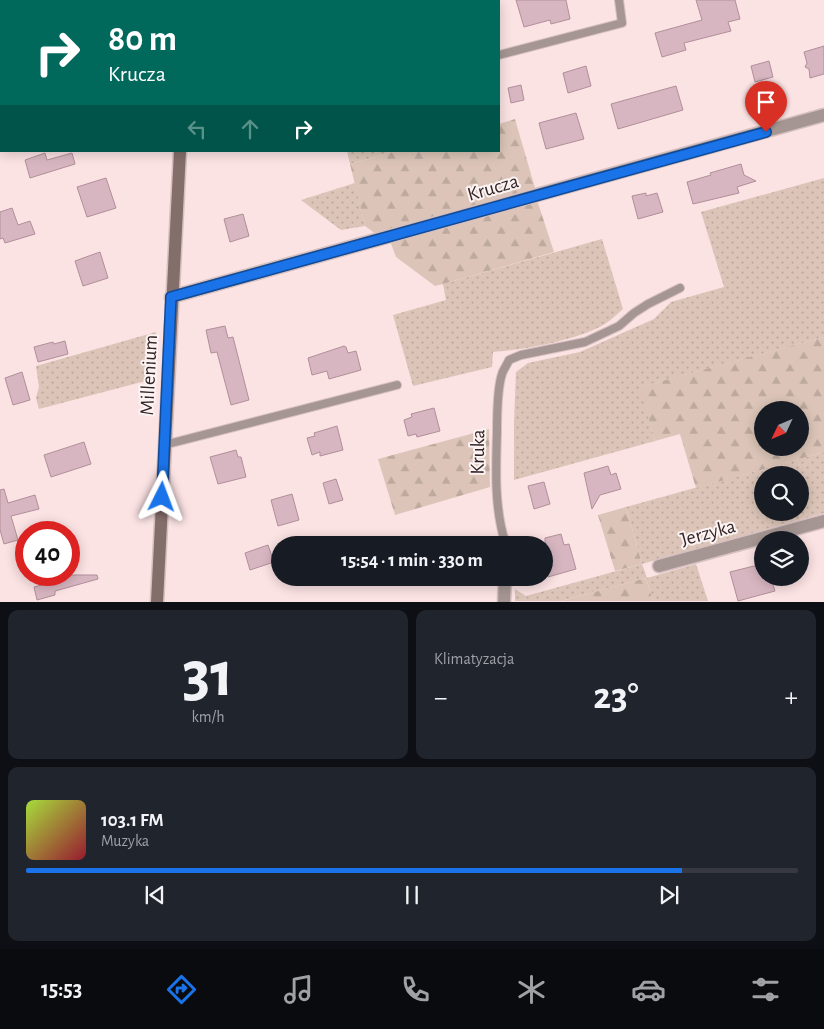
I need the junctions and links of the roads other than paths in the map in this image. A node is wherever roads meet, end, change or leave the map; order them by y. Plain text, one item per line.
1 (619, 0) edge
2 (500, 55) edge
3 (824, 116) edge
4 (180, 152) edge
5 (680, 288) dead end
6 (171, 297) junction
7 (397, 385) dead end
8 (164, 446) junction
9 (824, 521) edge
10 (503, 536) edge
11 (659, 566) dead end
12 (504, 586) edge
13 (157, 602) edge
14 (504, 602) edge

1 - 2 lane
3 - 6 street, Krucza
4 - 6 street, Millenium
5 - 10 lane, Kruka
6 - 8 street, Millenium
7 - 8 lane
8 - 13 street, Millenium
9 - 11 street, Jerzyka
12 - 14 street

